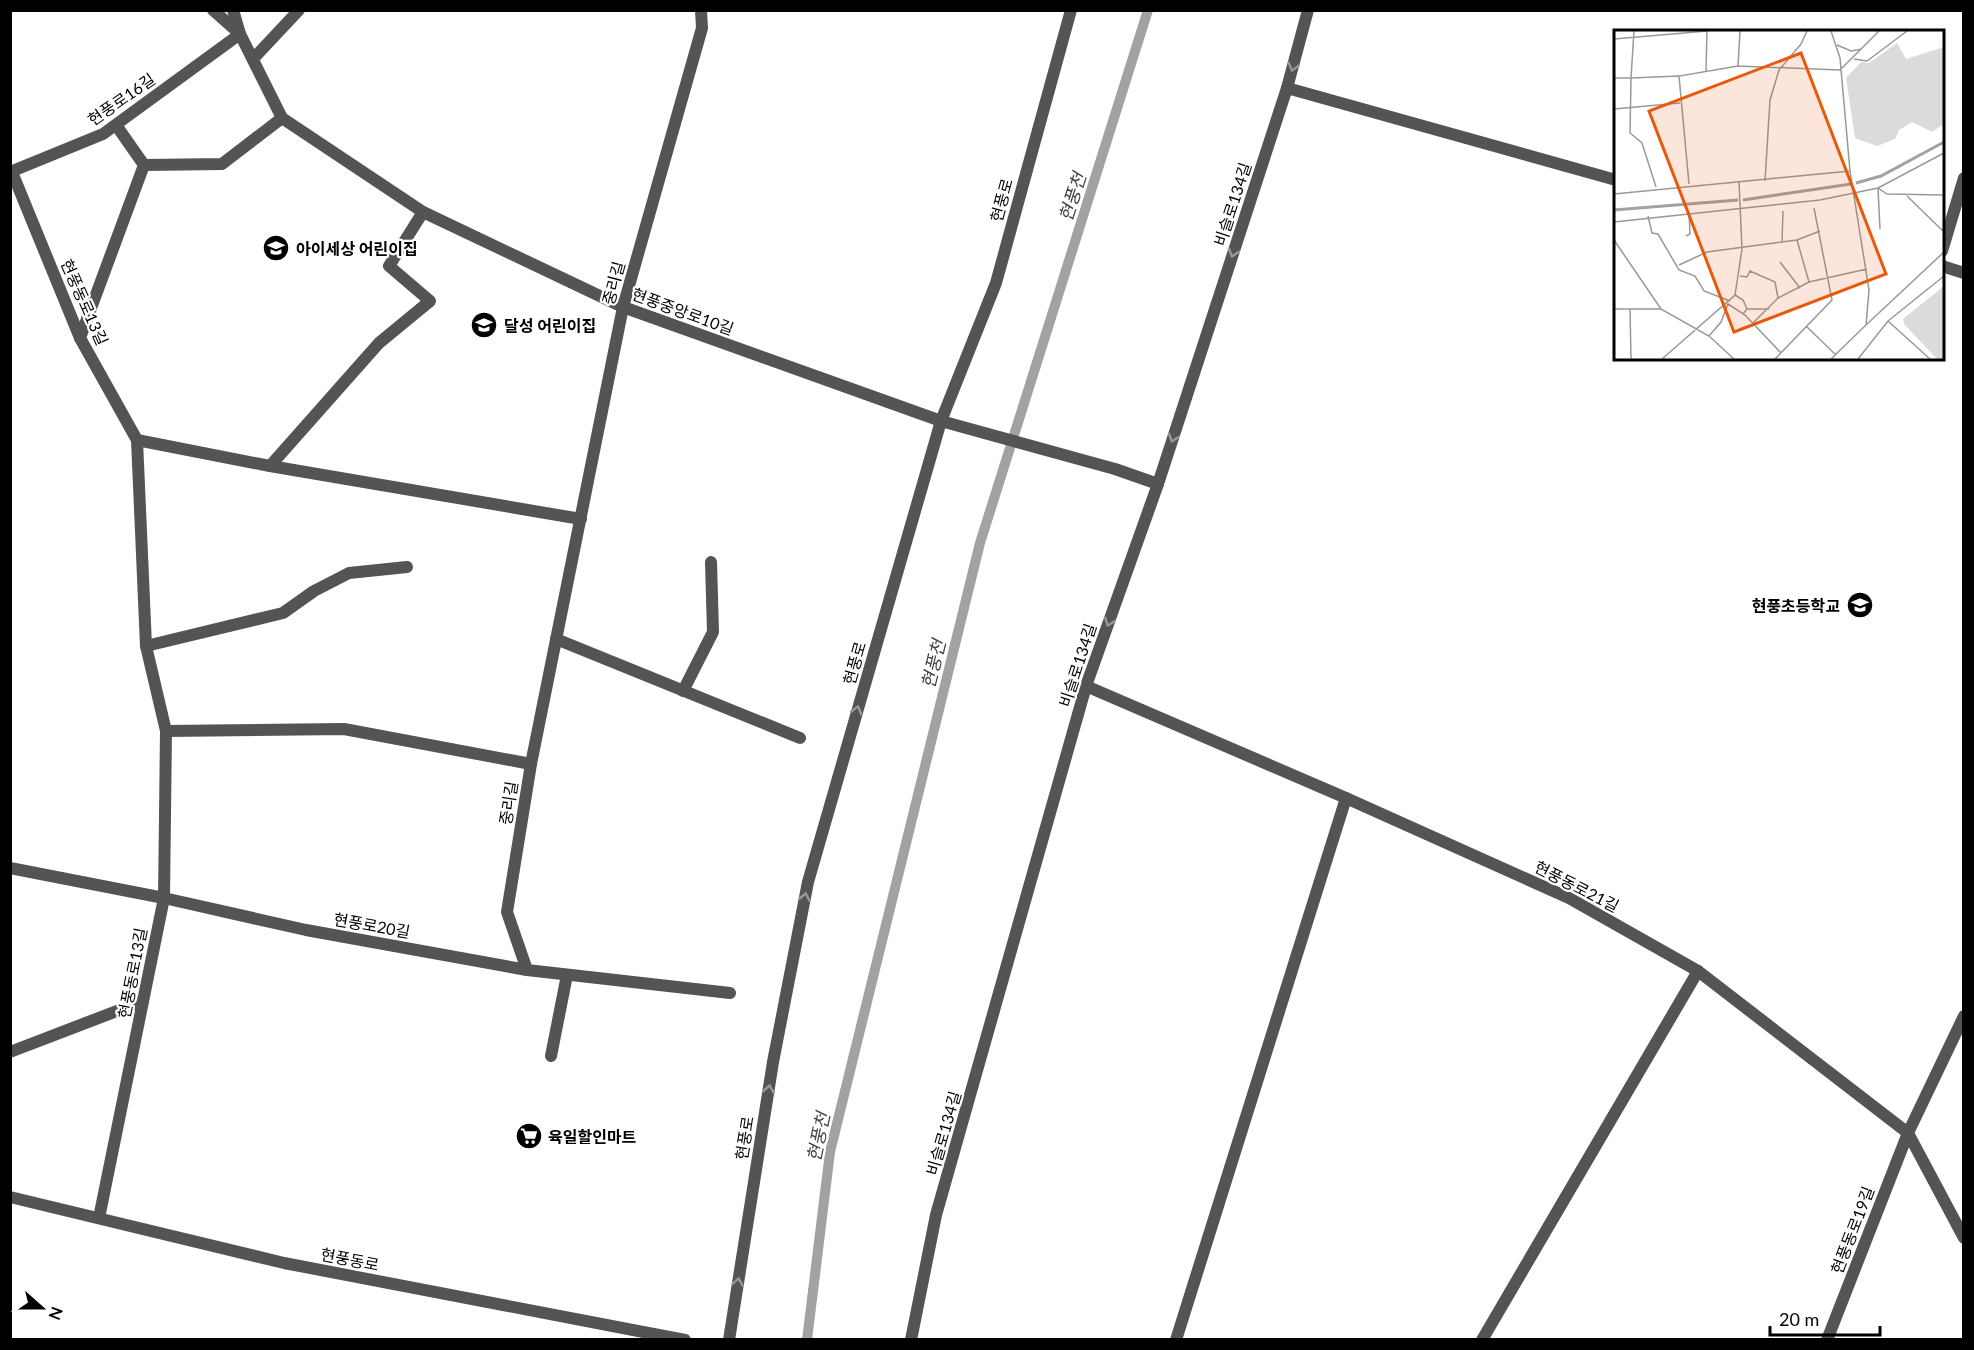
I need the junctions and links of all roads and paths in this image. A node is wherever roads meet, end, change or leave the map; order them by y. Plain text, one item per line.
1 (213, 10) edge
2 (233, 10) edge
3 (299, 10) edge
4 (701, 10) edge
5 (1071, 10) edge
6 (1308, 10) edge
7 (240, 33) junction
8 (253, 59) junction
9 (1287, 88) junction
10 (282, 118) junction
11 (116, 124) junction
12 (144, 165) junction
13 (11, 172) edge
14 (1964, 178) edge
15 (1614, 179) edge
16 (423, 212) junction
17 (1944, 244) edge
18 (1944, 267) edge
19 (1964, 273) edge
20 (623, 307) junction
21 (80, 338) junction
22 (940, 421) junction
23 (137, 440) junction
24 (270, 466) junction
25 (1158, 484) junction
26 (581, 519) junction
27 (711, 562) dead end
28 (407, 567) dead end
29 (556, 639) junction
30 (146, 646) junction
31 (1086, 686) junction
32 (683, 691) junction
33 (166, 731) junction
34 (800, 738) dead end
35 (531, 764) junction
36 (1346, 798) junction
37 (10, 868) edge
38 (164, 898) junction
39 (527, 970) junction
40 (1698, 970) junction
41 (567, 975) junction
42 (730, 993) dead end
43 (143, 1001) junction
44 (1964, 1016) edge
45 (10, 1052) edge
46 (551, 1056) dead end
47 (1908, 1133) junction
48 (10, 1197) edge
49 (99, 1218) junction
50 (1964, 1238) edge
51 (685, 1340) edge
52 (729, 1340) edge
53 (911, 1340) edge
54 (1176, 1340) edge
55 (1482, 1340) edge
56 (1827, 1340) edge

1 - 7 street
2 - 7 street
3 - 8 street
4 - 20 street, 중리길
5 - 22 street, 현풍로
6 -> 9 street, 비슬로134길
7 - 8 street
7 - 11 street, 현풍로16길
8 - 10 street
9 - 15 street
9 -> 25 street, 비슬로134길
10 - 12 street
10 - 16 street, 현풍중앙로10길
11 - 12 street
11 - 13 street, 현풍로16길
12 - 21 street
13 - 21 street, 현풍동로13길
14 - 17 street
16 - 20 street, 현풍중앙로10길
16 - 24 street
18 - 19 street
20 - 22 street, 현풍중앙로10길
20 - 26 street, 중리길
21 - 23 street, 현풍동로13길
22 - 25 street, 현풍중앙로10길
52 -> 22 street, 현풍로
23 - 24 street
23 - 30 street, 현풍동로13길
24 - 26 street
25 -> 31 street, 비슬로134길
26 - 29 street, 중리길
27 - 32 street
28 - 30 street
29 - 32 street
29 - 35 street, 중리길
30 - 33 street, 현풍동로13길
31 - 36 street, 현풍동로21길
31 - 53 street, 비슬로134길
32 - 34 street
33 - 35 street
33 - 38 street, 현풍동로13길
35 - 39 street, 중리길
36 - 40 street, 현풍동로21길
36 - 54 street
37 - 38 street, 현풍로20길
38 - 39 street, 현풍로20길
38 - 43 street, 현풍동로13길
39 - 41 street, 현풍로20길
40 - 47 street, 현풍동로21길
40 - 55 street
41 - 42 street, 현풍로20길
41 - 46 street
43 - 45 street
43 - 49 street, 현풍동로13길
44 - 47 street, 현풍동로19길
47 - 50 street, 현풍동로21길
47 - 56 street, 현풍동로19길
48 - 49 street, 현풍동로
49 - 51 street, 현풍동로

